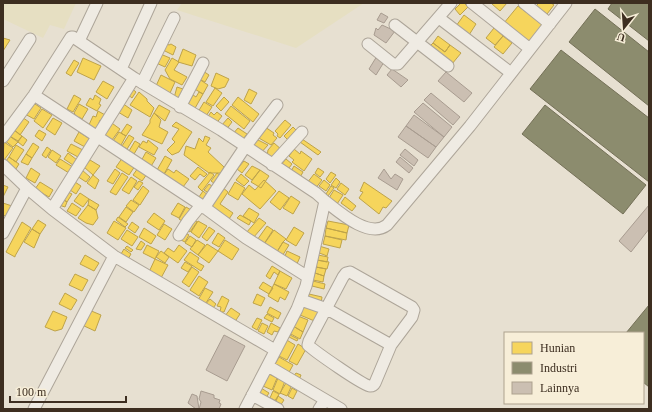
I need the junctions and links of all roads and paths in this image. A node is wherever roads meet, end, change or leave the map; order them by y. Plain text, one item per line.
1 (97, 3) edge
2 (151, 3) edge
3 (451, 3) edge
4 (472, 3) edge
5 (524, 3) edge
6 (566, 3) edge
7 (174, 18) dead end
8 (439, 18) junction
9 (550, 24) junction
10 (395, 25) dead end
11 (30, 39) dead end
12 (79, 41) junction
13 (418, 42) junction
14 (368, 44) dead end
15 (530, 49) junction
16 (203, 63) dead end
17 (448, 66) dead end
18 (121, 69) junction
19 (511, 73) junction
20 (138, 80) junction
21 (3, 81) edge
22 (34, 95) junction
23 (277, 105) dead end
24 (180, 107) junction
25 (302, 132) dead end
26 (3, 137) edge
27 (96, 137) junction
28 (245, 147) junction
29 (272, 165) junction
30 (3, 166) edge
31 (27, 188) junction
32 (325, 201) junction
33 (203, 207) junction
34 (52, 209) junction
35 (3, 234) edge
36 (179, 235) dead end
37 (114, 256) junction
38 (308, 277) junction
39 (301, 300) junction
40 (327, 309) junction
41 (391, 345) junction
42 (275, 350) junction
43 (268, 366) junction
44 (252, 395) junction
45 (322, 405) edge
46 (34, 409) edge
47 (244, 409) edge
48 (278, 409) edge
49 (341, 409) edge

1 - 12 street
2 - 18 street
3 - 8 street
4 - 15 street
5 - 9 street
6 - 9 street
7 - 20 street
8 - 13 street
8 - 19 street
9 - 15 street
10 - 13 street
11 - 21 street
12 - 18 street
12 - 22 street
13 - 14 street
13 - 17 street
15 - 19 street
16 - 24 street
18 - 20 street
19 - 32 street
20 - 24 street
20 - 27 street
22 - 26 street
22 - 27 street
23 - 28 street
24 - 28 street
25 - 29 street
27 - 33 street
27 - 34 street
28 - 29 street
28 - 33 street
29 - 32 street
30 - 31 street
31 - 34 street
31 - 35 street
32 - 38 street
33 - 36 street
33 - 38 street
34 - 37 street
37 - 42 street
37 - 46 street
38 - 39 street
39 - 40 street
39 - 42 street
40 - 41 street
40 - 41 street
40 - 41 street
42 - 43 street
43 - 44 street
43 - 45 street
44 - 47 street
44 - 48 street
45 - 49 street

